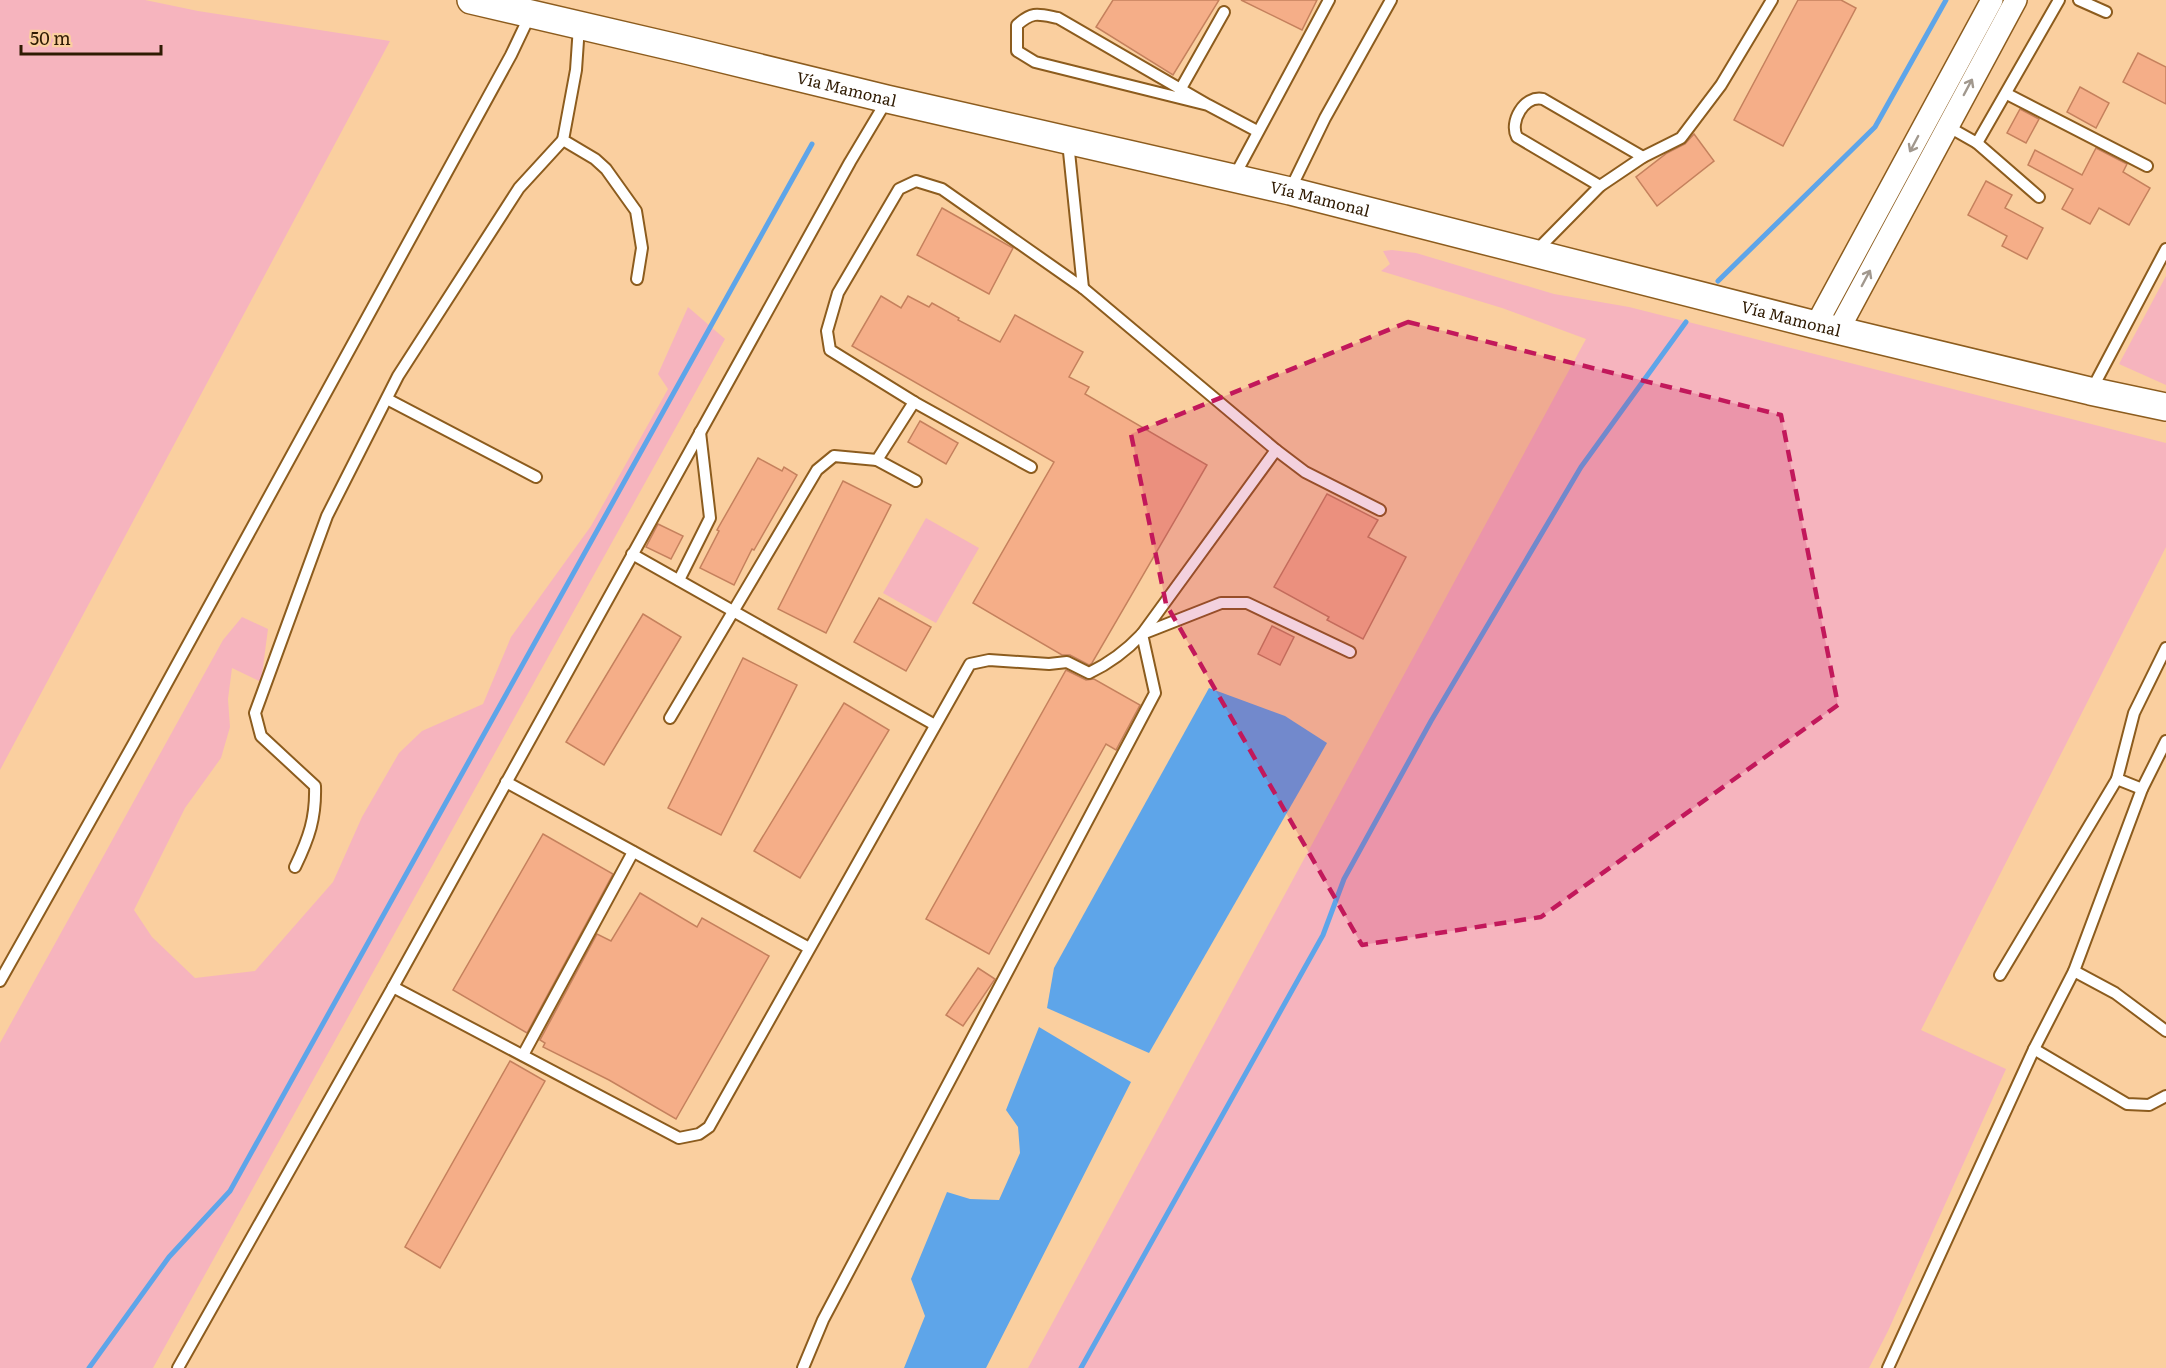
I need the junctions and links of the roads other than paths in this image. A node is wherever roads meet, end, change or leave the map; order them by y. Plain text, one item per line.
1 (471, 0) edge
2 (1329, 0) edge
3 (1391, 0) edge
4 (1772, 0) edge
5 (1992, 0) edge
6 (2016, 0) edge
7 (2059, 0) edge
8 (2079, 0) edge
9 (1224, 12) dead end
10 (2106, 12) dead end
11 (530, 14) junction
12 (579, 26) junction
13 (1180, 90) junction
14 (2007, 94) junction
15 (887, 99) junction
16 (1208, 105) junction
17 (1947, 126) junction
18 (1257, 131) junction
19 (563, 140) junction
20 (1068, 140) junction
21 (1977, 144) junction
22 (1643, 157) junction
23 (2147, 166) dead end
24 (1234, 177) junction
25 (1600, 186) junction
26 (1290, 191) junction
27 (2038, 197) dead end
28 (2166, 249) edge
29 (1534, 254) junction
30 (638, 279) dead end
31 (1083, 288) junction
32 (1828, 327) junction
33 (2090, 391) junction
34 (387, 399) junction
35 (914, 402) junction
36 (2166, 407) edge
37 (700, 432) junction
38 (1276, 450) junction
39 (877, 460) junction
40 (1031, 467) dead end
41 (536, 477) dead end
42 (915, 481) dead end
43 (1380, 510) dead end
44 (632, 554) junction
45 (679, 580) junction
46 (735, 611) junction
47 (1142, 634) junction
48 (2166, 648) edge
49 (1350, 652) dead end
50 (670, 718) dead end
51 (935, 725) junction
52 (2166, 741) edge
53 (2117, 779) junction
54 (506, 782) junction
55 (2142, 789) junction
56 (633, 852) junction
57 (295, 867) dead end
58 (809, 948) junction
59 (2074, 970) junction
60 (2000, 975) dead end
61 (0, 981) edge
62 (393, 987) junction
63 (2166, 1031) edge
64 (2034, 1049) junction
65 (523, 1055) junction
66 (2166, 1096) edge
67 (178, 1368) edge
68 (803, 1368) edge
69 (1888, 1368) edge

1 - 11 street, Vía Mamonal
2 - 18 lane
3 - 26 lane
4 - 22 lane
5 -> 32 street
17 -> 6 street
7 - 14 lane
8 - 10 lane
9 - 13 lane
11 - 12 street, Vía Mamonal
11 - 61 lane
12 - 15 street, Vía Mamonal
12 - 19 lane
13 - 16 lane
13 - 16 lane
14 - 21 lane
14 - 23 lane
15 - 20 street, Vía Mamonal
15 - 37 lane
16 - 18 lane
17 - 21 lane
32 -> 17 street
18 - 24 lane
19 - 30 lane
19 - 34 lane
20 - 24 street, Vía Mamonal
20 - 31 lane
21 - 27 lane
22 - 25 lane
22 - 25 lane
24 - 26 street, Vía Mamonal
25 - 29 lane
26 - 29 street, Vía Mamonal
28 - 33 lane
29 - 32 street, Vía Mamonal
31 - 35 lane
31 - 38 lane
32 - 33 street, Vía Mamonal
33 - 36 street, Vía Mamonal
34 - 41 lane
34 - 57 lane
35 - 39 lane
35 - 40 lane
37 - 44 lane
37 - 45 lane
38 - 43 lane
38 - 47 lane
39 - 42 lane
39 - 46 lane
44 - 45 lane
44 - 54 lane
45 - 46 lane
46 - 50 lane
46 - 51 lane
47 - 49 lane
47 - 51 lane
47 - 68 lane
48 - 53 lane
51 - 58 lane
52 - 55 lane
53 - 55 lane
53 - 60 lane
54 - 56 lane
54 - 62 lane
55 - 59 lane
56 - 58 lane
56 - 65 lane
58 - 65 lane
59 - 63 lane
59 - 64 lane
62 - 65 lane
62 - 67 lane
64 - 66 lane
64 - 69 lane

